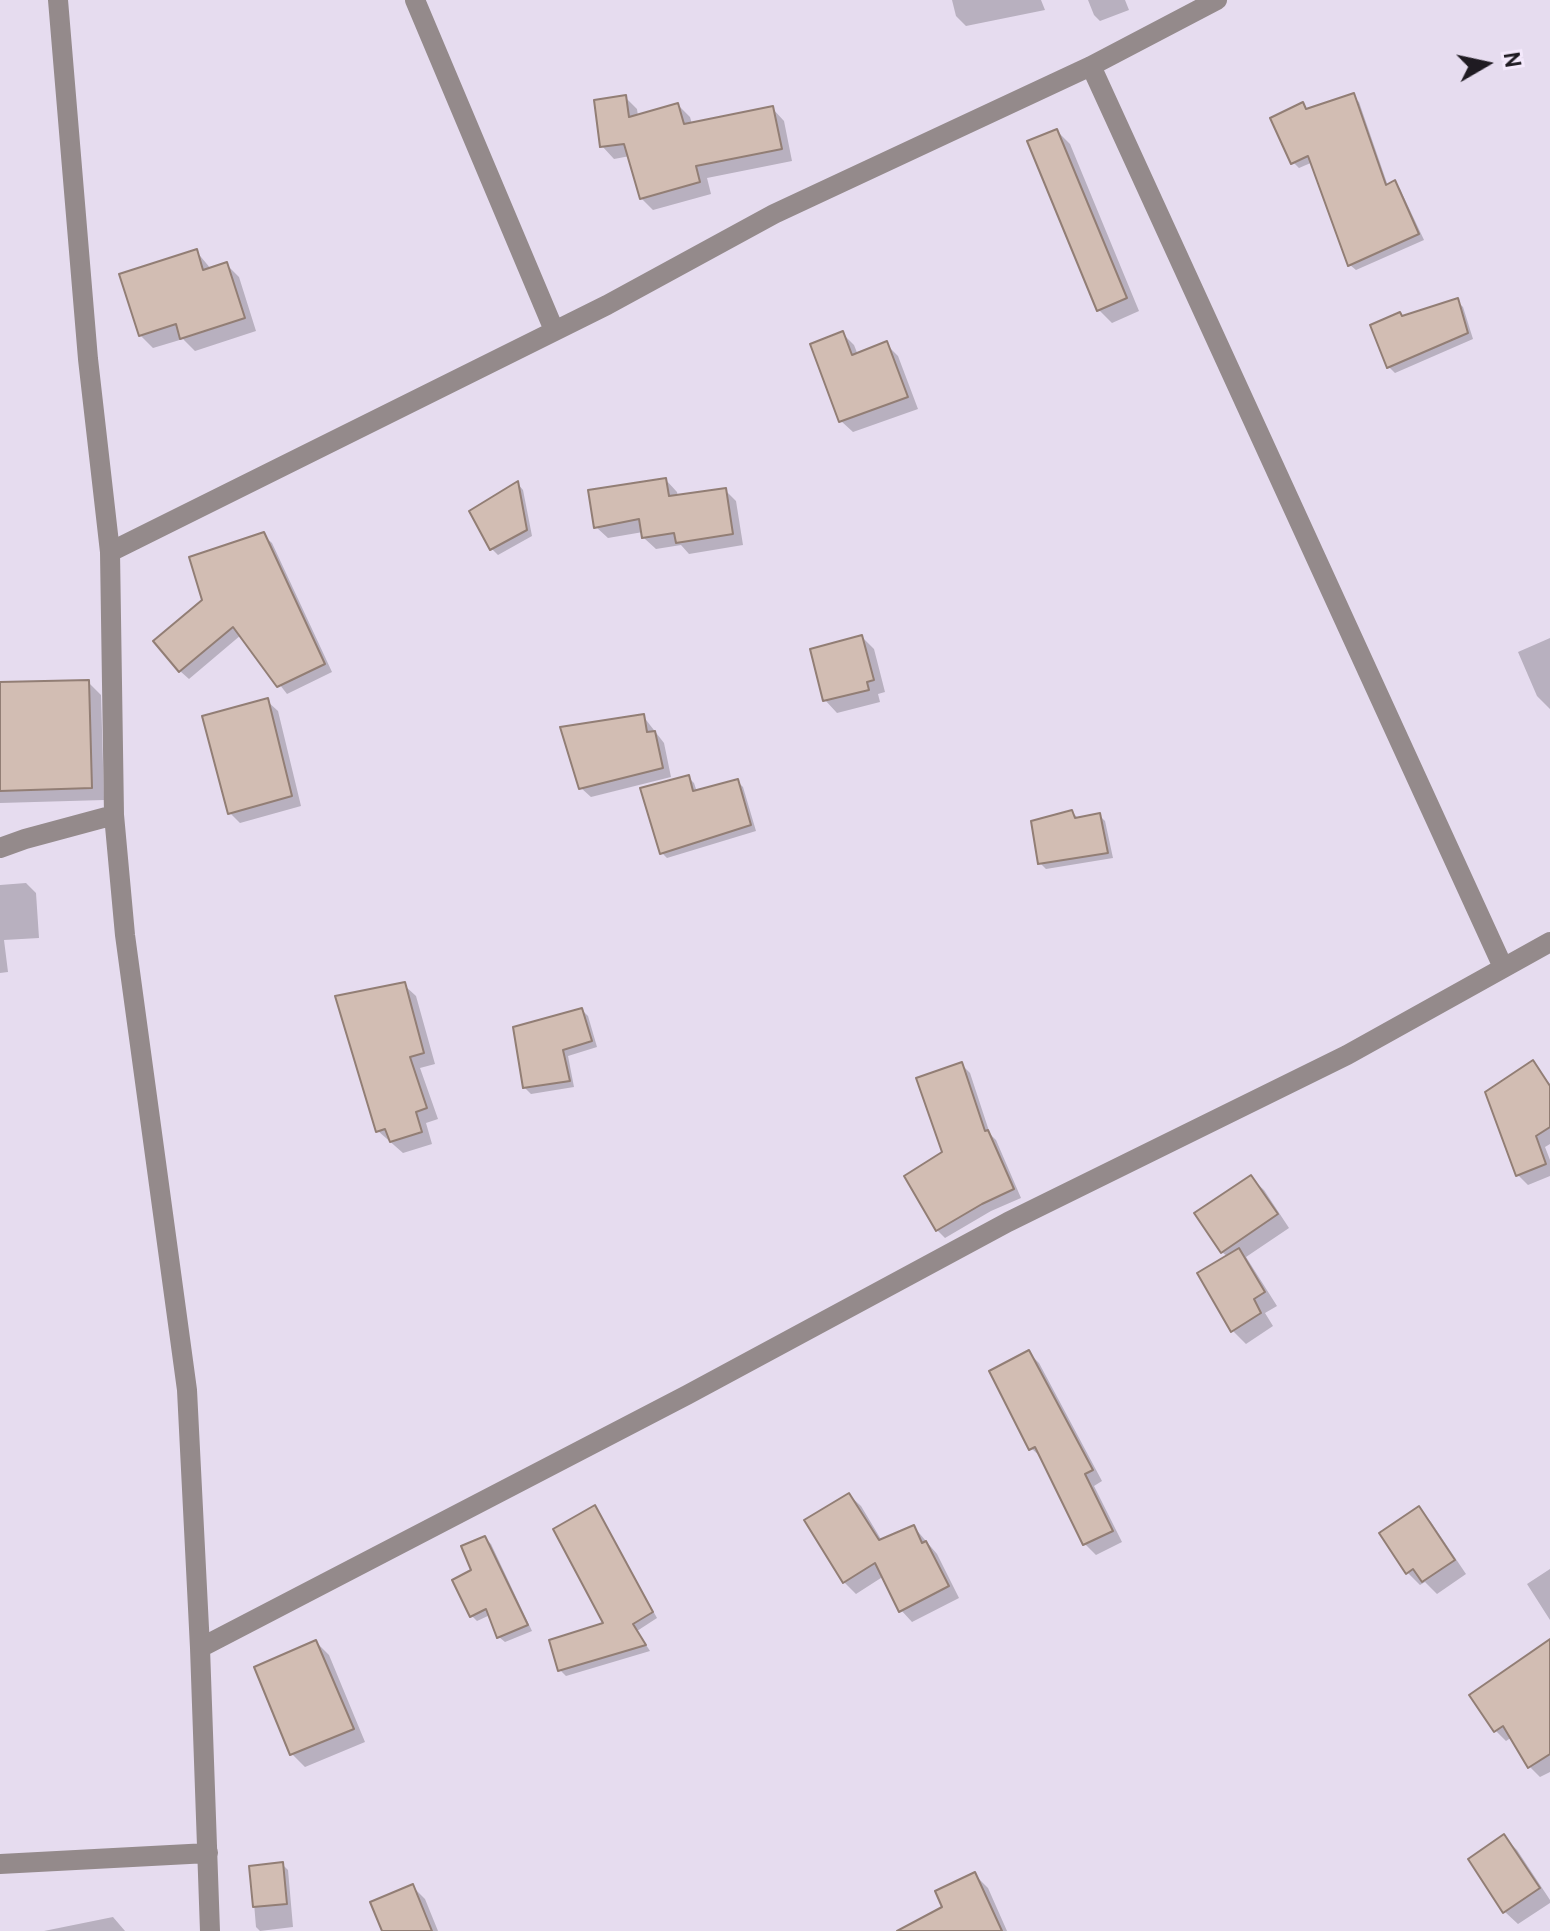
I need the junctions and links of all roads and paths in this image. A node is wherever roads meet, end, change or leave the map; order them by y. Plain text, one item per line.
1 (58, 0) edge
2 (415, 0) edge
3 (1217, 0) edge
4 (1091, 66) junction
5 (554, 330) junction
6 (110, 552) junction
7 (114, 815) junction
8 (0, 848) edge
9 (1550, 942) edge
10 (1503, 967) junction
11 (200, 1648) junction
12 (208, 1853) junction
13 (0, 1864) edge
14 (210, 1931) edge

1 - 6 street
2 - 5 street
3 - 4 street
4 - 5 street
4 - 10 street
5 - 6 street
6 - 7 street
7 - 8 street
7 - 11 street
9 - 10 street
10 - 11 street
11 - 12 street
12 - 13 street
12 - 14 street

